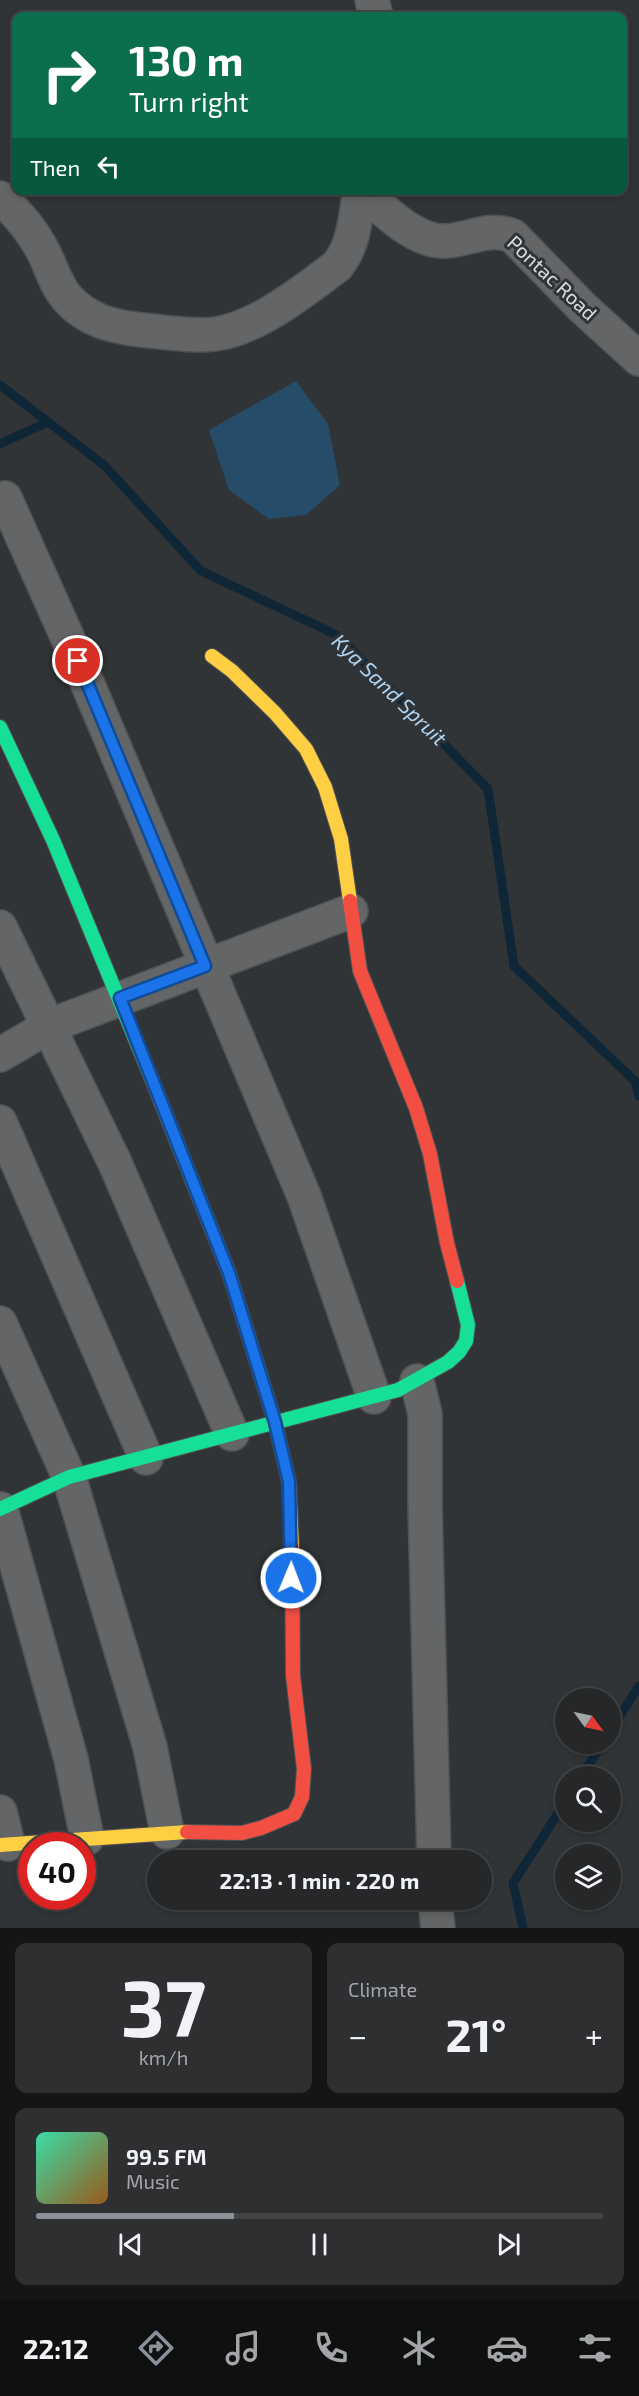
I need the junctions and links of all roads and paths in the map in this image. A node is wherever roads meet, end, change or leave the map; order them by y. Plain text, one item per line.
1 (359, 195) edge
2 (366, 195) edge
3 (0, 198) edge
4 (639, 359) edge
5 (5, 498) dead end
6 (212, 656) dead end
7 (0, 726) edge
8 (351, 911) junction
9 (0, 927) edge
10 (205, 966) junction
11 (120, 998) junction
12 (48, 1026) junction
13 (0, 1055) edge
14 (0, 1122) edge
15 (0, 1323) edge
16 (417, 1381) junction
17 (374, 1397) junction
18 (275, 1422) junction
19 (232, 1434) junction
20 (146, 1458) junction
21 (69, 1478) junction
22 (1, 1509) edge
23 (0, 1812) edge
24 (86, 1832) edge
25 (167, 1832) junction
26 (96, 1837) edge
27 (4, 1844) edge
28 (434, 1850) edge
29 (436, 1910) edge
30 (438, 1928) edge

1 - 3 street
2 - 4 street, Pontac Road
5 - 10 street
6 - 8 street
7 - 11 street
8 - 10 street
8 - 16 street
9 - 12 street
10 - 11 street
10 - 17 street
11 - 12 street
11 - 18 street
12 - 13 street
12 - 19 street
14 - 20 street
15 - 21 street
16 - 17 street
16 - 28 street
17 - 18 street
18 - 19 street
18 - 25 street
19 - 20 street
20 - 21 street
21 - 22 street
21 - 25 street
22 - 24 street
23 - 27 street
25 - 26 street
29 - 30 street

